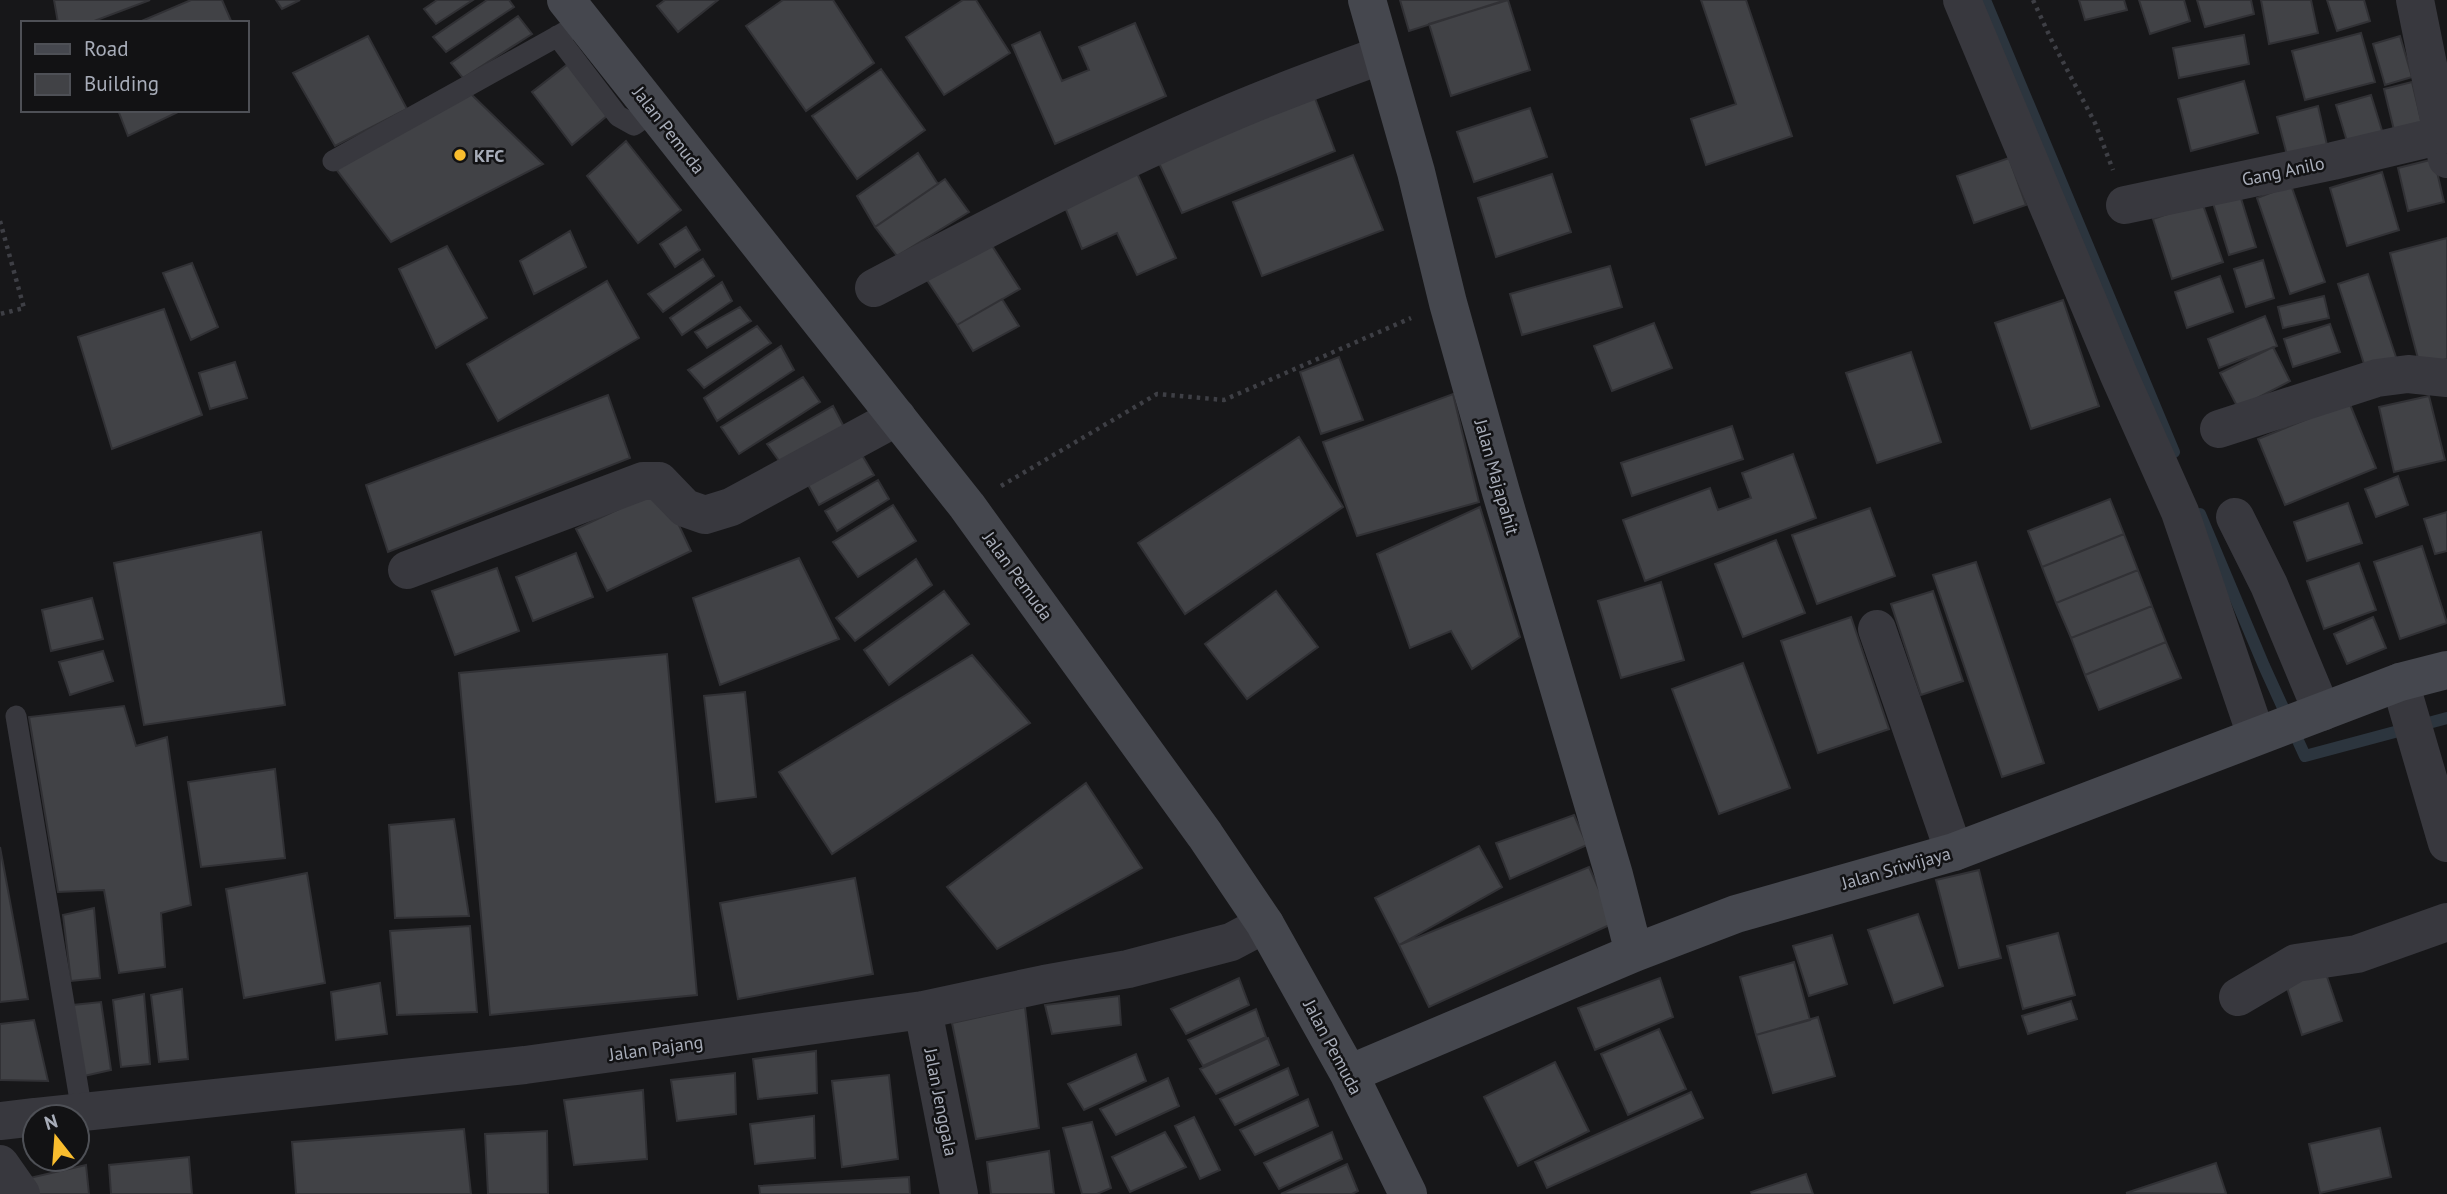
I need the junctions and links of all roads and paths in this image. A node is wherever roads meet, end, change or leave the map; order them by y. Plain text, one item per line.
1 (1367, 0) edge
2 (1962, 0) edge
3 (2033, 0) edge
4 (2415, 0) edge
5 (569, 19) edge
6 (1382, 55) junction
7 (2445, 143) edge
8 (333, 161) dead end
9 (2125, 205) joint
10 (0, 221) edge
11 (874, 288) dead end
12 (1448, 303) junction
13 (0, 314) edge
14 (2447, 378) edge
15 (897, 417) junction
16 (2219, 429) dead end
17 (967, 506) junction
18 (2235, 517) dead end
19 (407, 570) dead end
20 (1877, 629) dead end
21 (2447, 670) edge
22 (2400, 682) junction
23 (2315, 715) junction
24 (16, 716) dead end
25 (2262, 734) junction
26 (2447, 843) edge
27 (1954, 852) junction
28 (2447, 922) edge
29 (1265, 924) junction
30 (1634, 953) junction
31 (2238, 996) dead end
32 (923, 1010) junction
33 (1349, 1074) junction
34 (80, 1103) edge
35 (91, 1111) edge
36 (21, 1119) edge
37 (0, 1121) edge
38 (0, 1164) edge
39 (21, 1194) edge
40 (959, 1194) edge
41 (1408, 1194) edge

1 - 6 main road, Jalan Majapahit
2 - 25 street
3 - 9 path
4 - 7 street
5 - 8 lane
5 - 15 main road, Jalan Pemuda
6 - 11 street
6 - 12 main road, Jalan Majapahit
7 - 9 street, Gang Anilo
10 - 13 path
12 - 17 path
12 - 30 main road, Jalan Majapahit
14 - 16 street
15 - 17 main road, Jalan Pemuda
15 - 19 street
17 - 29 main road, Jalan Pemuda
18 - 23 street
20 - 27 street
21 - 22 main road, Jalan Sriwijaya
22 - 23 main road, Jalan Sriwijaya
22 - 26 street
23 - 25 main road, Jalan Sriwijaya
24 - 34 lane
25 - 27 main road, Jalan Sriwijaya
27 - 30 main road, Jalan Sriwijaya
28 - 31 street
29 - 32 street, Jalan Pajang
29 - 33 main road, Jalan Pemuda
30 - 33 main road, Jalan Sriwijaya
32 - 35 street, Jalan Pajang
32 - 40 street, Jalan Jenggala
33 - 41 main road, Jalan Pemuda
36 - 37 street, Jalan Pajang
38 - 39 street

